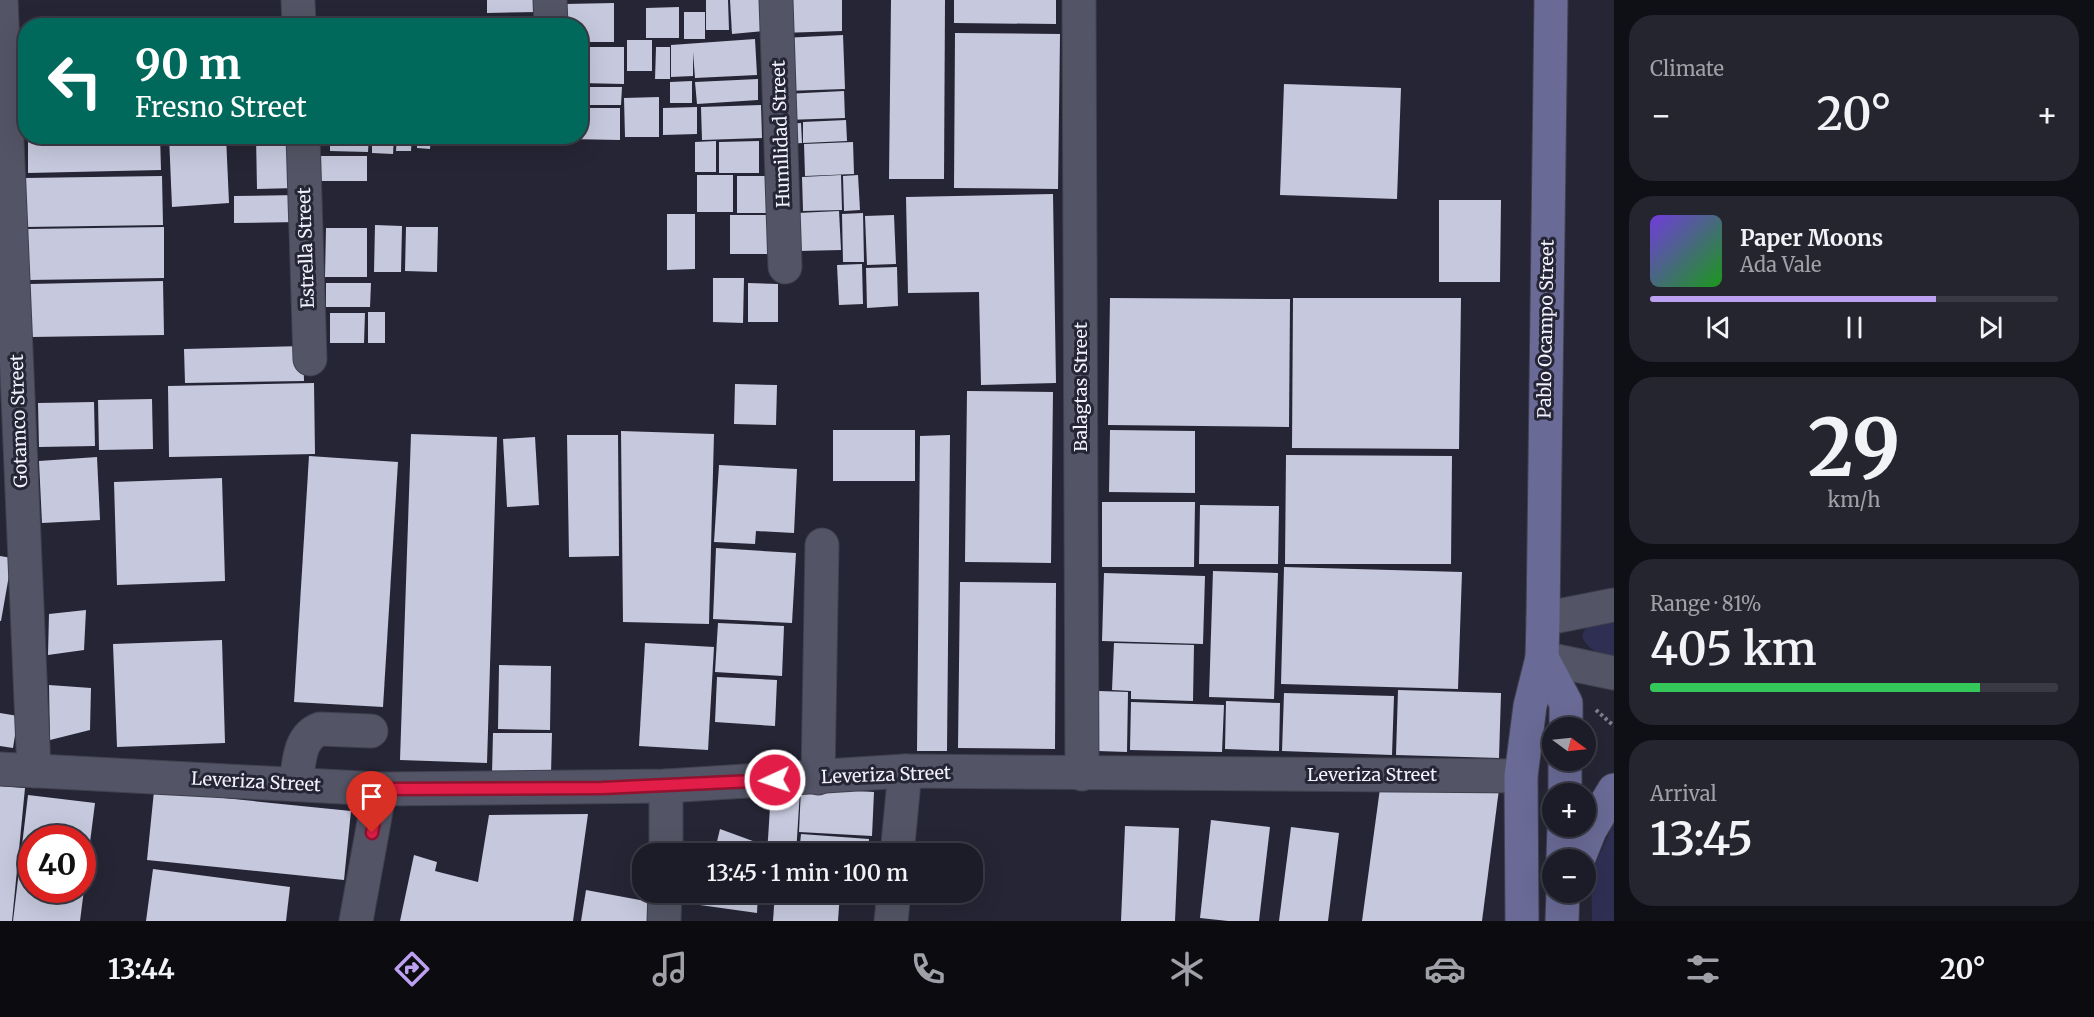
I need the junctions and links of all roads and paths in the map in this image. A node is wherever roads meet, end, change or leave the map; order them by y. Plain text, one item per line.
1 (2, 0) edge
2 (298, 0) edge
3 (550, 0) edge
4 (776, 0) edge
5 (1079, 0) edge
6 (1551, 0) edge
7 (299, 18) edge
8 (551, 18) edge
9 (10, 42) edge
10 (303, 144) edge
11 (785, 267) dead end
12 (310, 359) dead end
13 (822, 545) dead end
14 (1614, 604) edge
15 (1543, 619) junction
16 (1542, 658) junction
17 (1614, 673) edge
18 (1589, 704) dead end
19 (1566, 717) edge
20 (1614, 726) edge
21 (371, 731) dead end
22 (0, 769) edge
23 (34, 771) junction
24 (905, 771) junction
25 (1082, 774) junction
26 (1521, 776) junction
27 (818, 778) junction
28 (296, 784) junction
29 (666, 786) junction
30 (380, 789) junction
31 (1614, 790) edge
32 (666, 843) edge
33 (898, 843) edge
34 (1582, 849) edge
35 (665, 903) edge
36 (893, 903) edge
37 (356, 921) edge
38 (664, 921) edge
39 (891, 921) edge
40 (1522, 921) edge

1 - 9 street, Gotamco Street
2 - 7 street
3 - 8 street
4 - 11 street, Humilidad Street
5 - 25 street, Balagtas Street
6 - 15 main road, Pablo Ocampo Street
9 - 23 street, Gotamco Street
10 - 12 street, Estrella Street
13 - 27 street
14 - 15 street
15 - 16 main road, Pablo Ocampo Street
16 - 17 street
16 - 19 main road, Pablo Ocampo Street
16 - 26 main road, Pablo Ocampo Street
18 - 20 path
21 - 28 street
22 - 23 street, Leveriza Street
23 - 28 street, Leveriza Street
24 - 25 street, Leveriza Street
24 - 27 street, Leveriza Street
24 - 33 street
25 - 26 street, Leveriza Street
26 - 40 main road, Pablo Ocampo Street
27 - 29 street, Leveriza Street
28 - 30 street, Leveriza Street
29 - 30 street, Leveriza Street
29 - 32 street
30 - 37 street
31 - 34 main road
35 - 38 street
36 - 39 street

